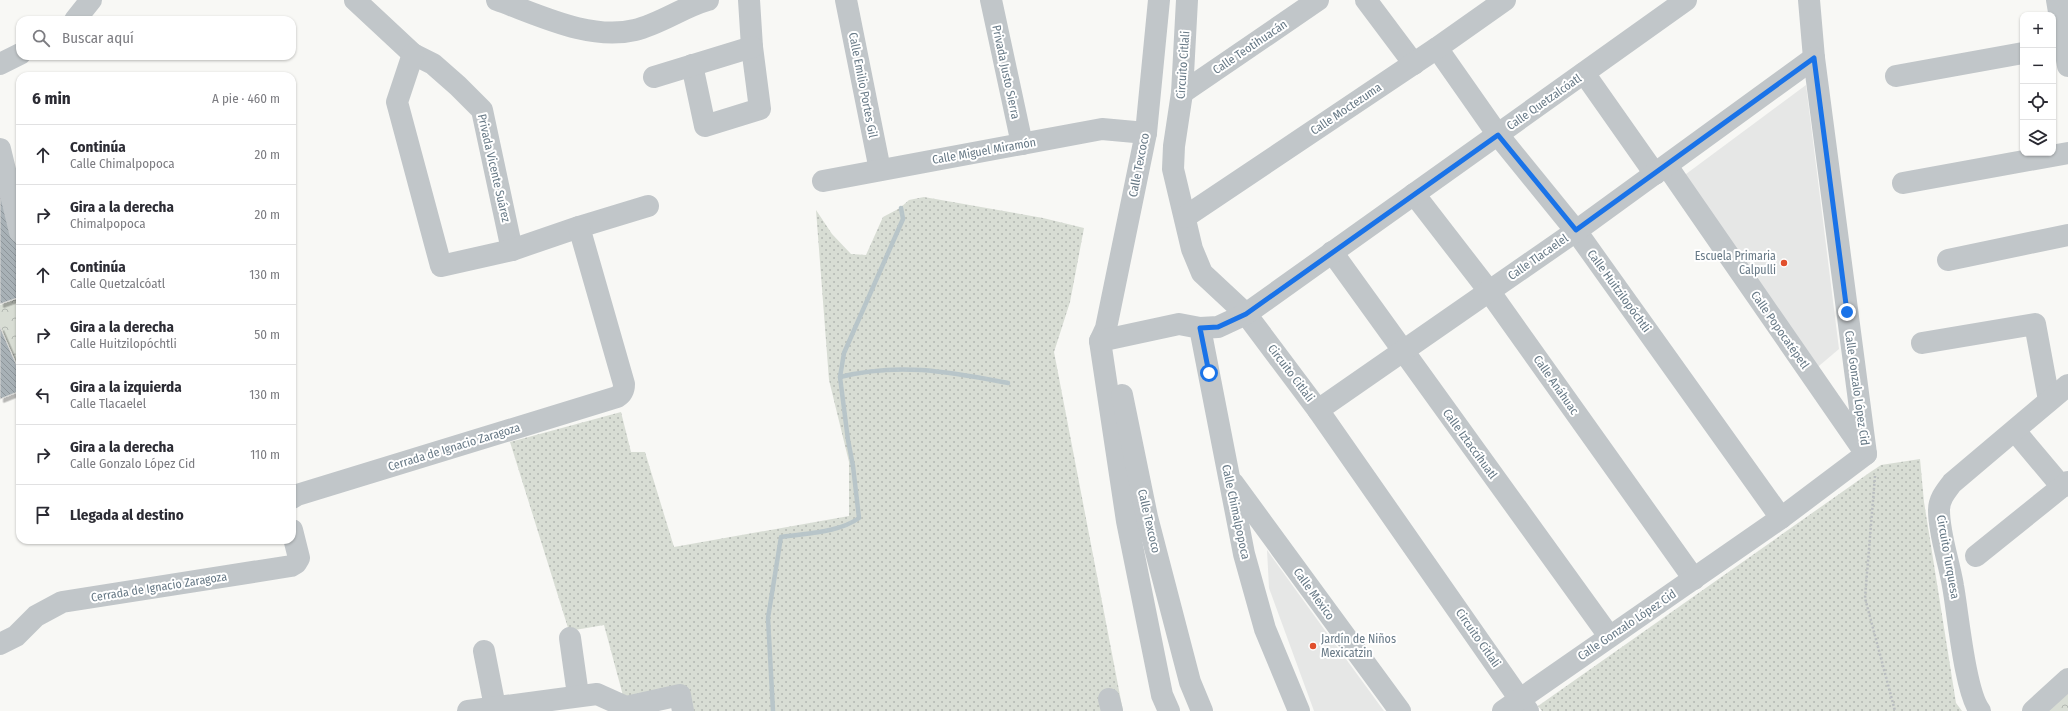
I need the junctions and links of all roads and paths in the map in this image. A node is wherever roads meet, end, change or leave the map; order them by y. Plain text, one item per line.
1 (91, 0) edge
2 (355, 0) edge
3 (497, 0) edge
4 (706, 0) edge
5 (749, 0) edge
6 (846, 0) edge
7 (991, 0) edge
8 (1159, 0) edge
9 (1187, 0) edge
10 (1318, 0) edge
11 (1366, 0) edge
12 (1505, 0) edge
13 (1686, 0) edge
14 (1809, 0) edge
15 (2056, 0) edge
16 (78, 16) edge
17 (752, 47) junction
18 (1437, 48) junction
19 (2062, 53) edge
20 (413, 54) junction
21 (2020, 54) edge
22 (16, 56) edge
23 (1814, 58) junction
24 (0, 64) edge
25 (1414, 64) junction
26 (692, 65) junction
27 (1584, 73) junction
28 (1896, 76) dead end
29 (654, 77) dead end
30 (1182, 93) junction
31 (1146, 133) junction
32 (1498, 135) junction
33 (1022, 144) junction
34 (0, 149) edge
35 (2068, 153) edge
36 (880, 170) junction
37 (1661, 170) junction
38 (8, 171) edge
39 (823, 181) dead end
40 (1903, 183) dead end
41 (1414, 194) junction
42 (648, 206) dead end
43 (16, 212) edge
44 (1185, 217) junction
45 (579, 227) junction
46 (1576, 230) junction
47 (2068, 235) edge
48 (512, 250) junction
49 (1332, 252) junction
50 (1948, 260) dead end
51 (1489, 291) junction
52 (1246, 314) junction
53 (1200, 328) junction
54 (1105, 336) junction
55 (1922, 343) dead end
56 (1404, 352) junction
57 (2068, 385) edge
58 (2049, 400) junction
59 (1318, 410) junction
60 (2015, 431) junction
61 (1866, 454) junction
62 (1874, 476) dead end
63 (1228, 477) junction
64 (2065, 485) edge
65 (296, 496) edge
66 (1781, 518) junction
67 (296, 544) edge
68 (1976, 556) dead end
69 (1694, 579) junction
70 (1609, 636) junction
71 (570, 638) dead end
72 (0, 644) edge
73 (484, 651) dead end
74 (2068, 680) edge
75 (578, 695) junction
76 (681, 703) edge
77 (495, 707) junction
78 (1517, 707) edge
79 (468, 711) edge
80 (1169, 711) edge
81 (1202, 711) edge
82 (1299, 711) edge
83 (1400, 711) edge
84 (1895, 711) edge
85 (1980, 711) edge
86 (2033, 711) edge

1 - 16 street
2 - 20 street, Privada Vicente Suárez
3 - 4 street
5 - 17 street
6 - 36 street, Calle Emilio Portes Gil
7 - 33 street, Privada Justo Sierra
8 - 31 street, Calle Texcoco
9 - 30 street, Circuito Citlali
10 - 30 street, Calle Teotihuacán
11 - 25 street
12 - 18 street, Calle Moctezuma
13 - 27 street, Calle Quetzalcóatl
14 - 23 street, Calle Gonzalo López Cid
15 - 19 street
17 - 26 street
17 - 26 street
18 - 25 street, Calle Moctezuma
18 - 32 street, Calle Huitzilopóchtli
20 - 48 street, Privada Vicente Suárez
20 - 48 street
21 - 28 street
22 - 24 street
23 - 37 street, Calle Tlacaelel
23 - 61 street, Calle Gonzalo López Cid
25 - 44 street, Calle Moctezuma
26 - 29 street
27 - 32 street, Calle Quetzalcóatl
27 - 37 street, Calle Popocatépetl
30 - 44 street, Circuito Citlali
31 - 33 street, Calle Miguel Miramón
31 - 54 street, Calle Texcoco
32 - 41 street, Calle Quetzalcóatl
32 - 46 street, Calle Huitzilopóchtli
33 - 36 street, Calle Miguel Miramón
34 - 38 street
35 - 40 street
36 - 39 street, Calle Miguel Miramón
37 - 46 street, Calle Tlacaelel
37 - 61 street, Calle Popocatépetl
38 - 43 street
41 - 49 street, Calle Quetzalcóatl
41 - 51 street, Calle Anáhuac
42 - 45 street
44 - 52 street, Circuito Citlali
45 - 48 street
45 - 65 street, Cerrada de Ignacio Zaragoza
46 - 51 street, Calle Tlacaelel
46 - 66 street, Calle Huitzilopóchtli
47 - 50 street
49 - 52 street, Calle Quetzalcóatl
49 - 56 street, Calle Iztaccíhuatl
51 - 56 street, Calle Tlacaelel
51 - 69 street, Calle Anáhuac
52 - 53 street, Calle Quetzalcóatl
52 - 59 street, Circuito Citlali
53 - 54 street
53 - 63 street, Calle Chimalpopoca
54 - 80 street, Calle Texcoco
54 - 81 street, Calle Texcoco
55 - 58 street
56 - 59 street, Calle Tlacaelel
56 - 70 street, Calle Iztaccíhuatl
57 - 58 street, Circuito Turquesa
58 - 60 street, Circuito Turquesa
59 - 78 street, Circuito Citlali
60 - 64 street
60 - 85 street, Circuito Turquesa
61 - 66 street, Calle Gonzalo López Cid
62 - 84 path
63 - 82 street, Calle Chimalpopoca
63 - 83 street, Calle México
64 - 68 street
66 - 69 street, Calle Gonzalo López Cid
67 - 72 street, Cerrada de Ignacio Zaragoza
69 - 70 street, Calle Gonzalo López Cid
70 - 78 street, Calle Gonzalo López Cid
71 - 75 street
73 - 77 street
74 - 86 street
75 - 76 street
75 - 77 street
77 - 79 street

